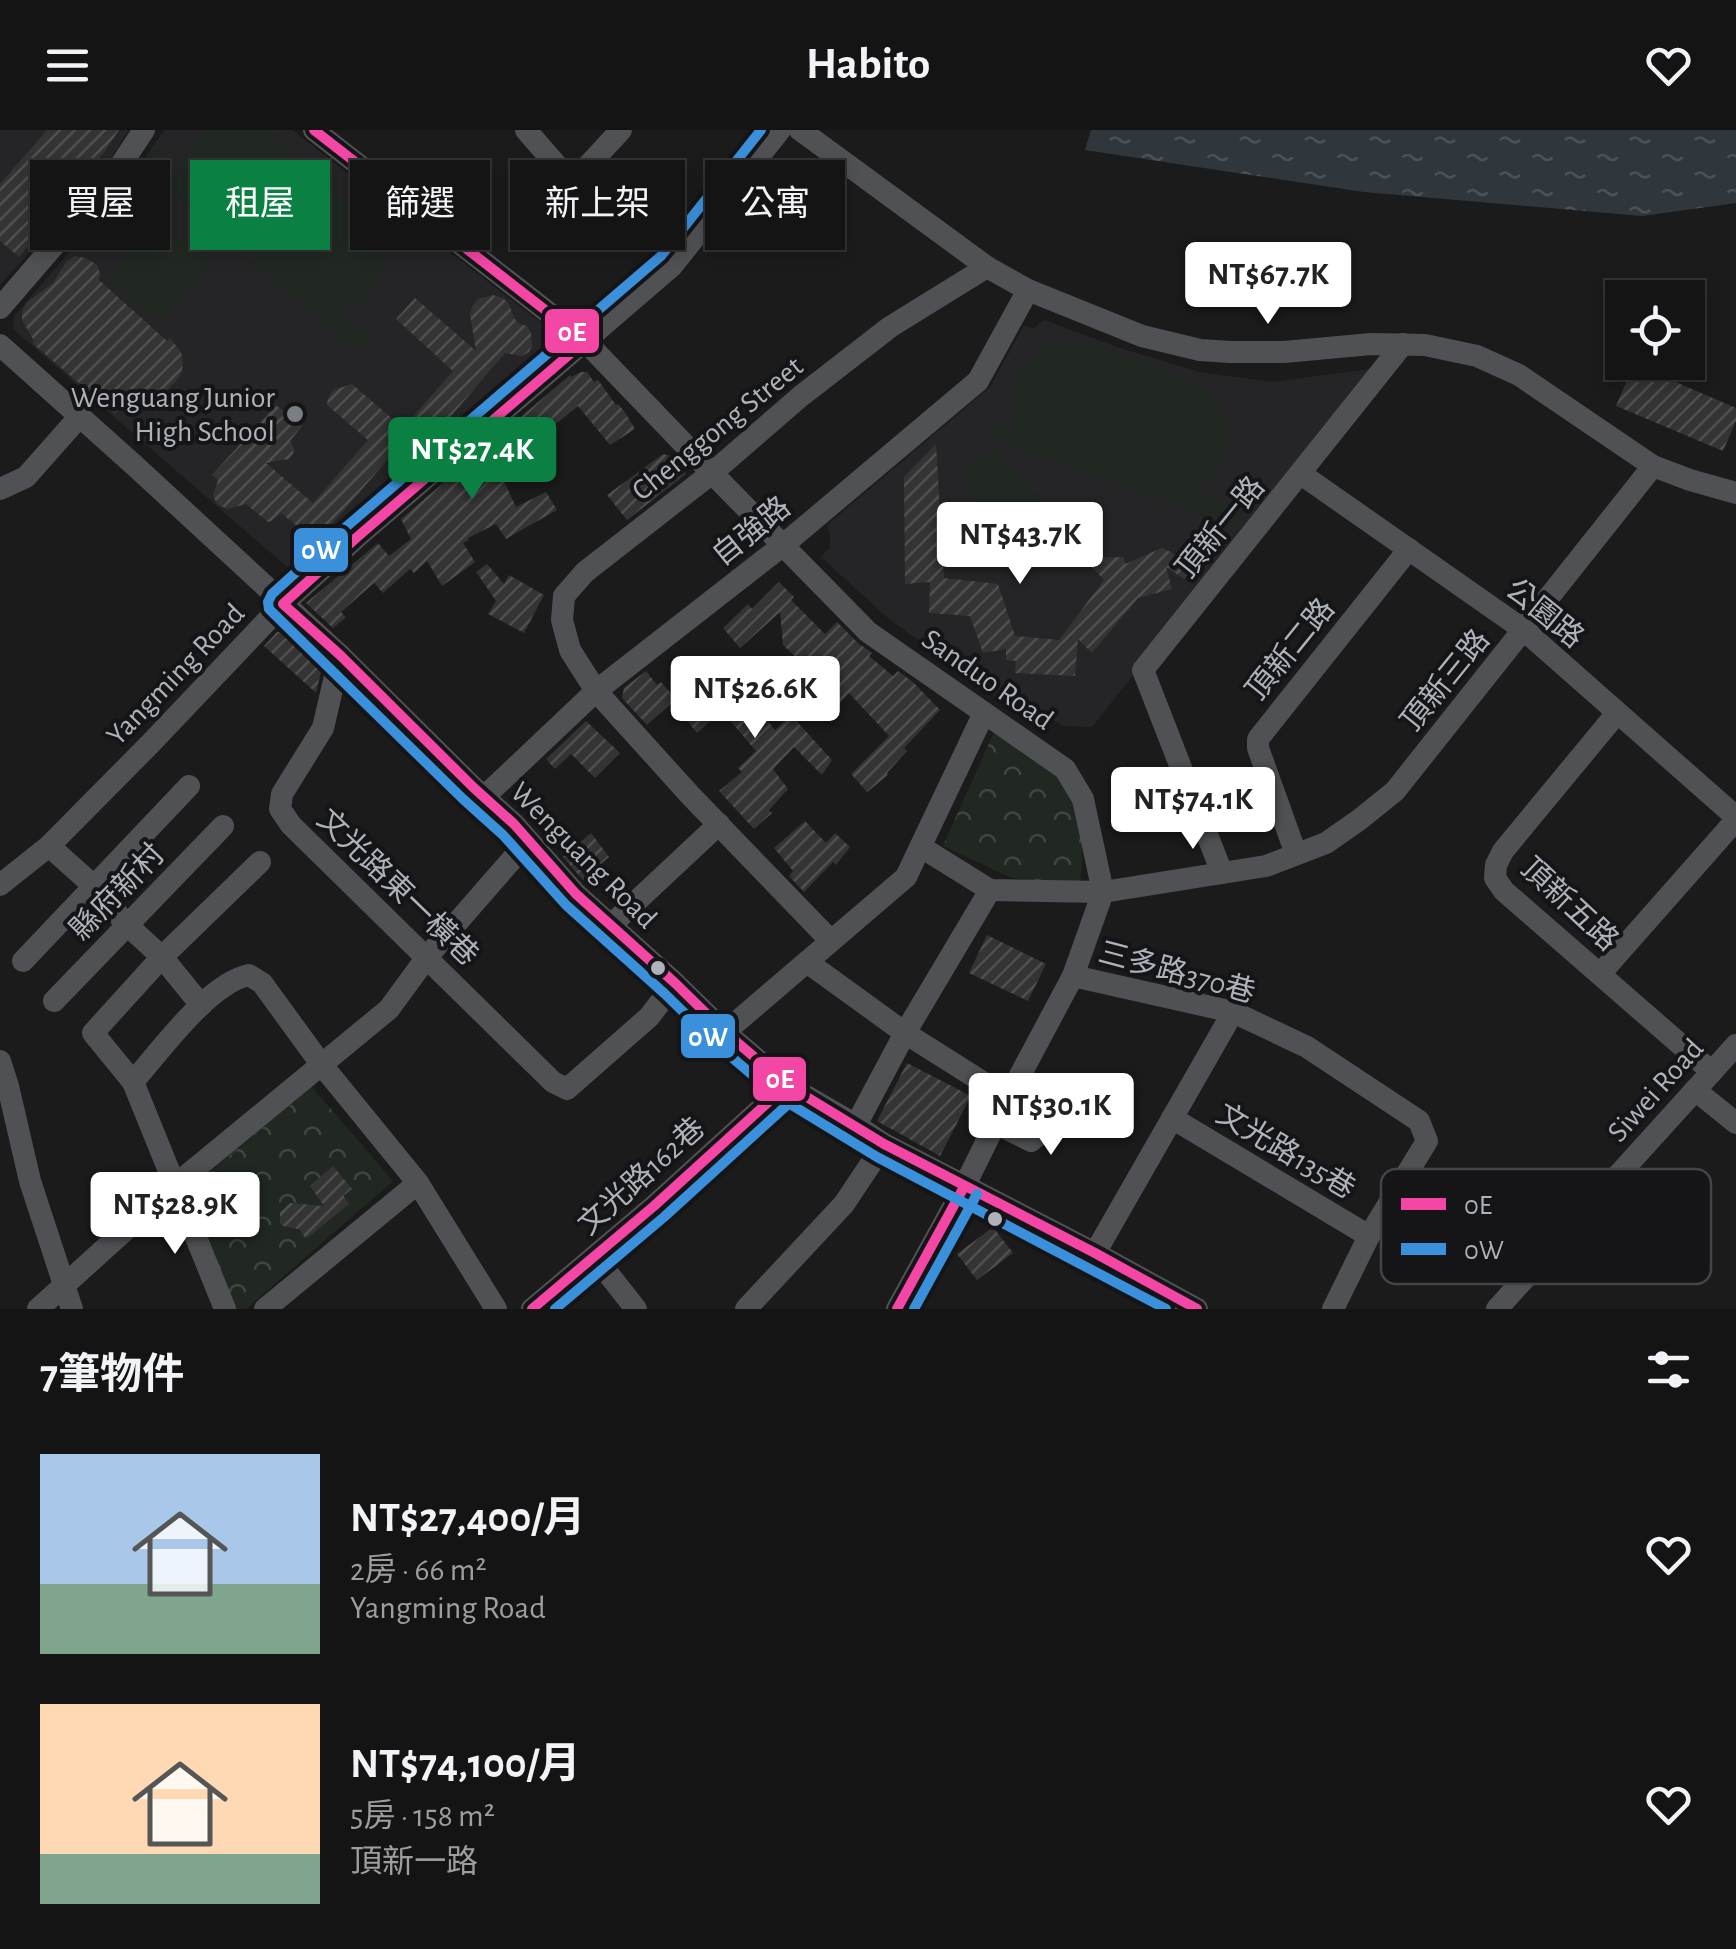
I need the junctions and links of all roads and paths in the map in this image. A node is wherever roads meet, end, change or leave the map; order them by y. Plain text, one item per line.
1 (144, 130) edge
2 (314, 130) edge
3 (526, 130) edge
4 (622, 130) edge
5 (780, 130) edge
6 (800, 130) edge
7 (987, 267) junction
8 (1028, 290) junction
9 (0, 308) edge
10 (585, 340) junction
11 (1403, 344) junction
12 (0, 346) edge
13 (80, 416) junction
14 (1653, 466) junction
15 (712, 474) junction
16 (1301, 474) junction
17 (0, 489) edge
18 (1736, 493) edge
19 (782, 546) junction
20 (1409, 550) junction
21 (282, 604) junction
22 (1524, 630) junction
23 (340, 655) junction
24 (596, 690) junction
25 (984, 713) junction
26 (1617, 713) junction
27 (189, 786) dead end
28 (484, 798) junction
29 (1736, 819) edge
30 (719, 824) junction
31 (224, 826) dead end
32 (528, 841) junction
33 (49, 846) junction
34 (921, 847) junction
35 (1296, 854) junction
36 (260, 862) dead end
37 (1222, 874) junction
38 (0, 885) edge
39 (95, 886) junction
40 (990, 890) junction
41 (1102, 892) junction
42 (126, 924) junction
43 (610, 926) junction
44 (831, 942) junction
45 (162, 957) junction
46 (427, 957) junction
47 (23, 961) dead end
48 (807, 962) junction
49 (1600, 974) junction
50 (1074, 976) junction
51 (676, 983) junction
52 (54, 1001) dead end
53 (201, 1004) junction
54 (1234, 1012) junction
55 (725, 1032) junction
56 (905, 1033) junction
57 (1736, 1045) edge
58 (0, 1061) edge
59 (321, 1064) junction
60 (1712, 1072) junction
61 (133, 1082) junction
62 (787, 1086) junction
63 (4, 1088) edge
64 (1695, 1090) junction
65 (1092, 1092) dead end
66 (1008, 1098) junction
67 (1172, 1118) junction
68 (1419, 1121) joint
69 (995, 1123) junction
70 (1736, 1123) edge
71 (856, 1124) junction
72 (884, 1144) junction
73 (1409, 1169) edge
74 (1623, 1169) edge
75 (418, 1183) junction
76 (174, 1186) junction
77 (964, 1187) junction
78 (1381, 1216) edge
79 (1369, 1236) junction
80 (1094, 1253) junction
81 (596, 1257) junction
82 (1519, 1284) edge
83 (68, 1298) edge
84 (38, 1309) edge
85 (225, 1309) edge
86 (264, 1309) edge
87 (496, 1309) edge
88 (532, 1309) edge
89 (636, 1309) edge
90 (746, 1309) edge
91 (897, 1309) edge
92 (1197, 1309) edge
93 (1333, 1309) edge
94 (1496, 1309) edge

1 - 9 street
2 - 10 street, Sanduo Road
3 - 4 street
5 - 10 street, Yangming Road
6 - 7 street
7 - 8 street
7 - 15 street, Chenggong Street
8 - 11 street
8 - 19 street, 自強路
10 - 15 street, Sanduo Road
10 - 21 street, Yangming Road
11 - 14 street
11 - 16 street, 頂新一路
12 - 13 street, Wenguang Road
13 - 17 street
13 - 21 street, Wenguang Road
14 - 18 street
14 - 22 street, 頂新三路
15 - 19 street, Sanduo Road
15 - 24 street, Chenggong Street
16 - 20 street, 公園路
16 - 37 street, 頂新一路
19 - 24 street, 自強路
19 - 25 street, Sanduo Road
20 - 22 street, 公園路
20 - 35 street, 頂新二路
21 - 23 street, Wenguang Road
21 - 33 street, Yangming Road
22 - 26 street, 公園路
22 - 35 street, 頂新三路
23 - 28 street, Wenguang Road
23 - 46 street, 文光路東一橫巷
24 - 28 street, 自強路
24 - 30 street, Chenggong Street
25 - 34 street
25 - 41 street, Sanduo Road
26 - 29 street, 公園路
26 - 49 street, 頂新五路
27 - 39 street, 縣府新村
28 - 32 street, Wenguang Road
29 - 49 street
30 - 43 street
30 - 44 street, Chenggong Street
31 - 42 street, 縣府新村
32 - 43 street, Wenguang Road
32 - 46 street
33 - 38 street, Yangming Road
33 - 39 street
34 - 40 street
34 - 44 street
35 - 37 street, 頂新三路
36 - 45 street
37 - 41 street, 頂新三路
39 - 42 street
39 - 47 street, 縣府新村
40 - 41 street, 頂新三路
40 - 56 street
41 - 50 street, Sanduo Road
42 - 45 street
42 - 52 street, 縣府新村
43 - 51 street, Wenguang Road
44 - 48 street
45 - 53 street
45 - 61 street
46 - 51 street, 文光路東一橫巷
46 - 59 street
48 - 55 street
48 - 56 street
49 - 60 street, 頂新五路
50 - 54 street, 三多路370巷
50 - 66 street, Sanduo Road
51 - 55 street, Wenguang Road
53 - 59 street
53 - 61 street
54 - 67 street
54 - 68 street, 三多路370巷
55 - 62 street, Wenguang Road
56 - 66 street
56 - 71 street
57 - 60 street, Siwei Road
58 - 63 street
59 - 75 street
59 - 76 street
60 - 64 street, Siwei Road
61 - 76 street
62 - 71 street, Wenguang Road
62 - 81 street, 文光路162巷
63 - 83 street
64 - 70 street
64 - 74 street, Siwei Road
65 - 69 street
66 - 69 street, Sanduo Road
67 - 79 street, 文光路135巷
67 - 80 street
68 - 73 street, 文光路135巷
69 - 77 street, Sanduo Road
71 - 72 street, Wenguang Road
72 - 77 street, Wenguang Road
72 - 90 street
75 - 86 street
75 - 87 street
76 - 83 street
76 - 85 street
77 - 80 street, Wenguang Road
77 - 91 street, Sanduo Road
78 - 79 street, 文光路135巷
79 - 93 street, 文光路135巷
80 - 92 street, Wenguang Road
81 - 88 street, 文光路162巷
81 - 89 street
82 - 94 street, Siwei Road
83 - 84 street

